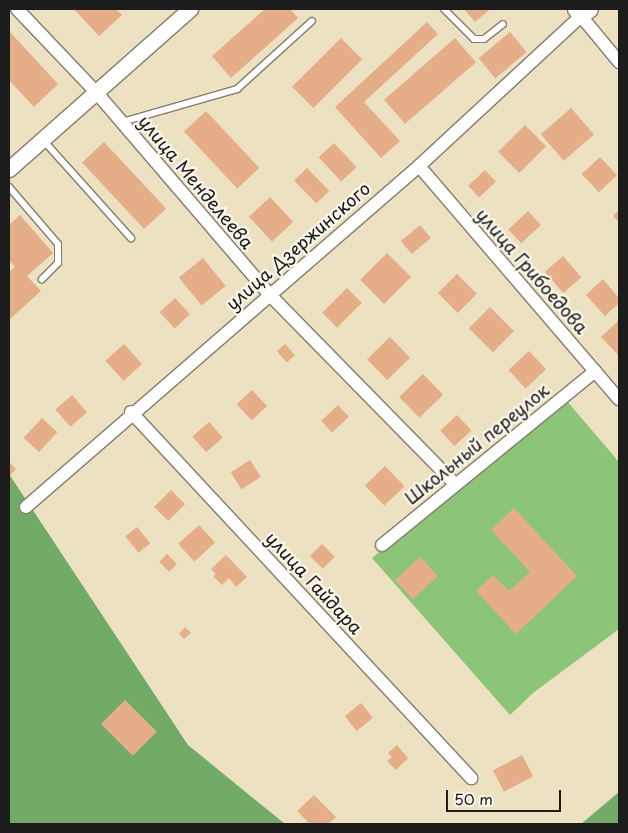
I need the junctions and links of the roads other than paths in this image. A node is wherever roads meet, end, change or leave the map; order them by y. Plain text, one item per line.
1 (17, 9) edge
2 (190, 9) edge
3 (444, 9) edge
4 (582, 11) edge
5 (312, 21) dead end
6 (503, 24) dead end
7 (619, 62) edge
8 (96, 92) junction
9 (122, 122) junction
10 (42, 139) junction
11 (419, 166) junction
12 (9, 169) edge
13 (9, 187) edge
14 (131, 238) dead end
15 (42, 279) dead end
16 (270, 295) junction
17 (595, 371) junction
18 (619, 399) edge
19 (131, 412) junction
20 (455, 484) junction
21 (26, 507) dead end
22 (382, 545) dead end
23 (471, 778) dead end

1 - 8 street, улица Менделеева
2 - 8 street
3 - 6 lane
4 - 7 street
4 - 11 street, улица Дзержинского
5 - 9 lane
8 - 9 street, улица Менделеева
8 - 10 street
9 - 16 street, улица Менделеева
10 - 12 street
10 - 14 lane
11 - 16 street, улица Дзержинского
11 - 17 street, улица Грибоедова
13 - 15 lane
16 - 19 street, улица Дзержинского
16 - 20 street, улица Менделеева
17 - 18 street, улица Грибоедова
17 - 20 street, Школьный переулок
19 - 21 street, улица Дзержинского
19 - 23 street, улица Гайдара
20 - 22 street, Школьный переулок

